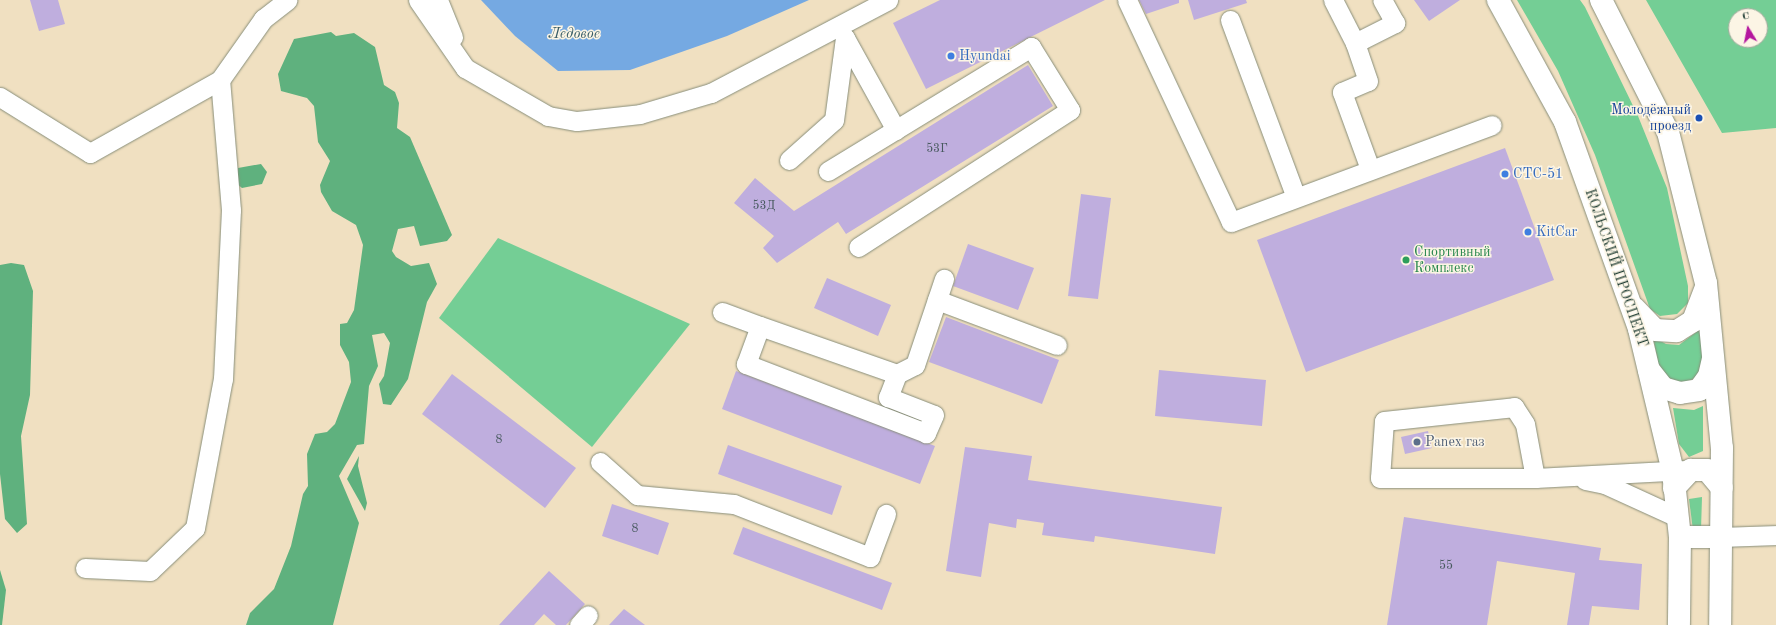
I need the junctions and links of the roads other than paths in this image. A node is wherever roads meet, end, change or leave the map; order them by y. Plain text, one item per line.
1 (287, 0) edge
2 (418, 0) edge
3 (438, 0) edge
4 (888, 0) edge
5 (1127, 0) edge
6 (1333, 0) edge
7 (1382, 0) edge
8 (1498, 0) edge
9 (1601, 0) edge
10 (1230, 20) dead end
11 (842, 32) junction
12 (1355, 43) junction
13 (465, 68) junction
14 (220, 80) junction
15 (0, 97) edge
16 (1492, 125) dead end
17 (896, 130) junction
18 (789, 160) dead end
19 (1370, 169) junction
20 (828, 171) dead end
21 (1296, 197) junction
22 (858, 247) dead end
23 (944, 279) dead end
24 (1706, 283) junction
25 (937, 300) junction
26 (1631, 304) junction
27 (722, 312) dead end
28 (760, 326) junction
29 (1057, 345) dead end
30 (1715, 350) junction
31 (1650, 370) junction
32 (897, 374) junction
33 (600, 462) dead end
34 (1566, 476) junction
35 (1698, 476) junction
36 (1535, 478) junction
37 (886, 514) dead end
38 (1678, 527) junction
39 (1776, 535) edge
40 (1722, 537) junction
41 (85, 568) dead end
42 (1678, 625) edge
43 (1720, 625) edge

1 - 14 street
2 - 13 street
3 - 13 street
4 - 11 street
5 - 21 street
6 - 12 street
7 - 12 street
8 - 26 main road, КОЛЬСКИЙ ПРОСПЕКТ
9 - 24 main road, КОЛЬСКИЙ ПРОСПЕКТ
10 - 21 street
11 - 13 street
11 - 17 street
11 - 18 street
12 - 19 street
14 - 15 street
14 - 41 street
16 - 19 street
17 - 20 street
17 - 22 street
19 - 21 street
23 - 25 street
24 - 26 main road
24 - 30 main road, КОЛЬСКИЙ ПРОСПЕКТ
25 - 29 street
25 - 32 street
26 - 31 main road, КОЛЬСКИЙ ПРОСПЕКТ
27 - 28 street
28 - 32 street
28 - 32 street
30 - 31 main road
30 - 35 main road, КОЛЬСКИЙ ПРОСПЕКТ
31 - 35 main road, КОЛЬСКИЙ ПРОСПЕКТ
33 - 37 street
34 - 35 street
34 - 36 street
34 - 38 street
35 - 38 main road, КОЛЬСКИЙ ПРОСПЕКТ
35 - 40 main road, КОЛЬСКИЙ ПРОСПЕКТ
36 - 36 street
38 - 40 main road
38 - 42 main road, КОЛЬСКИЙ ПРОСПЕКТ
39 - 40 street
40 - 43 main road, КОЛЬСКИЙ ПРОСПЕКТ

